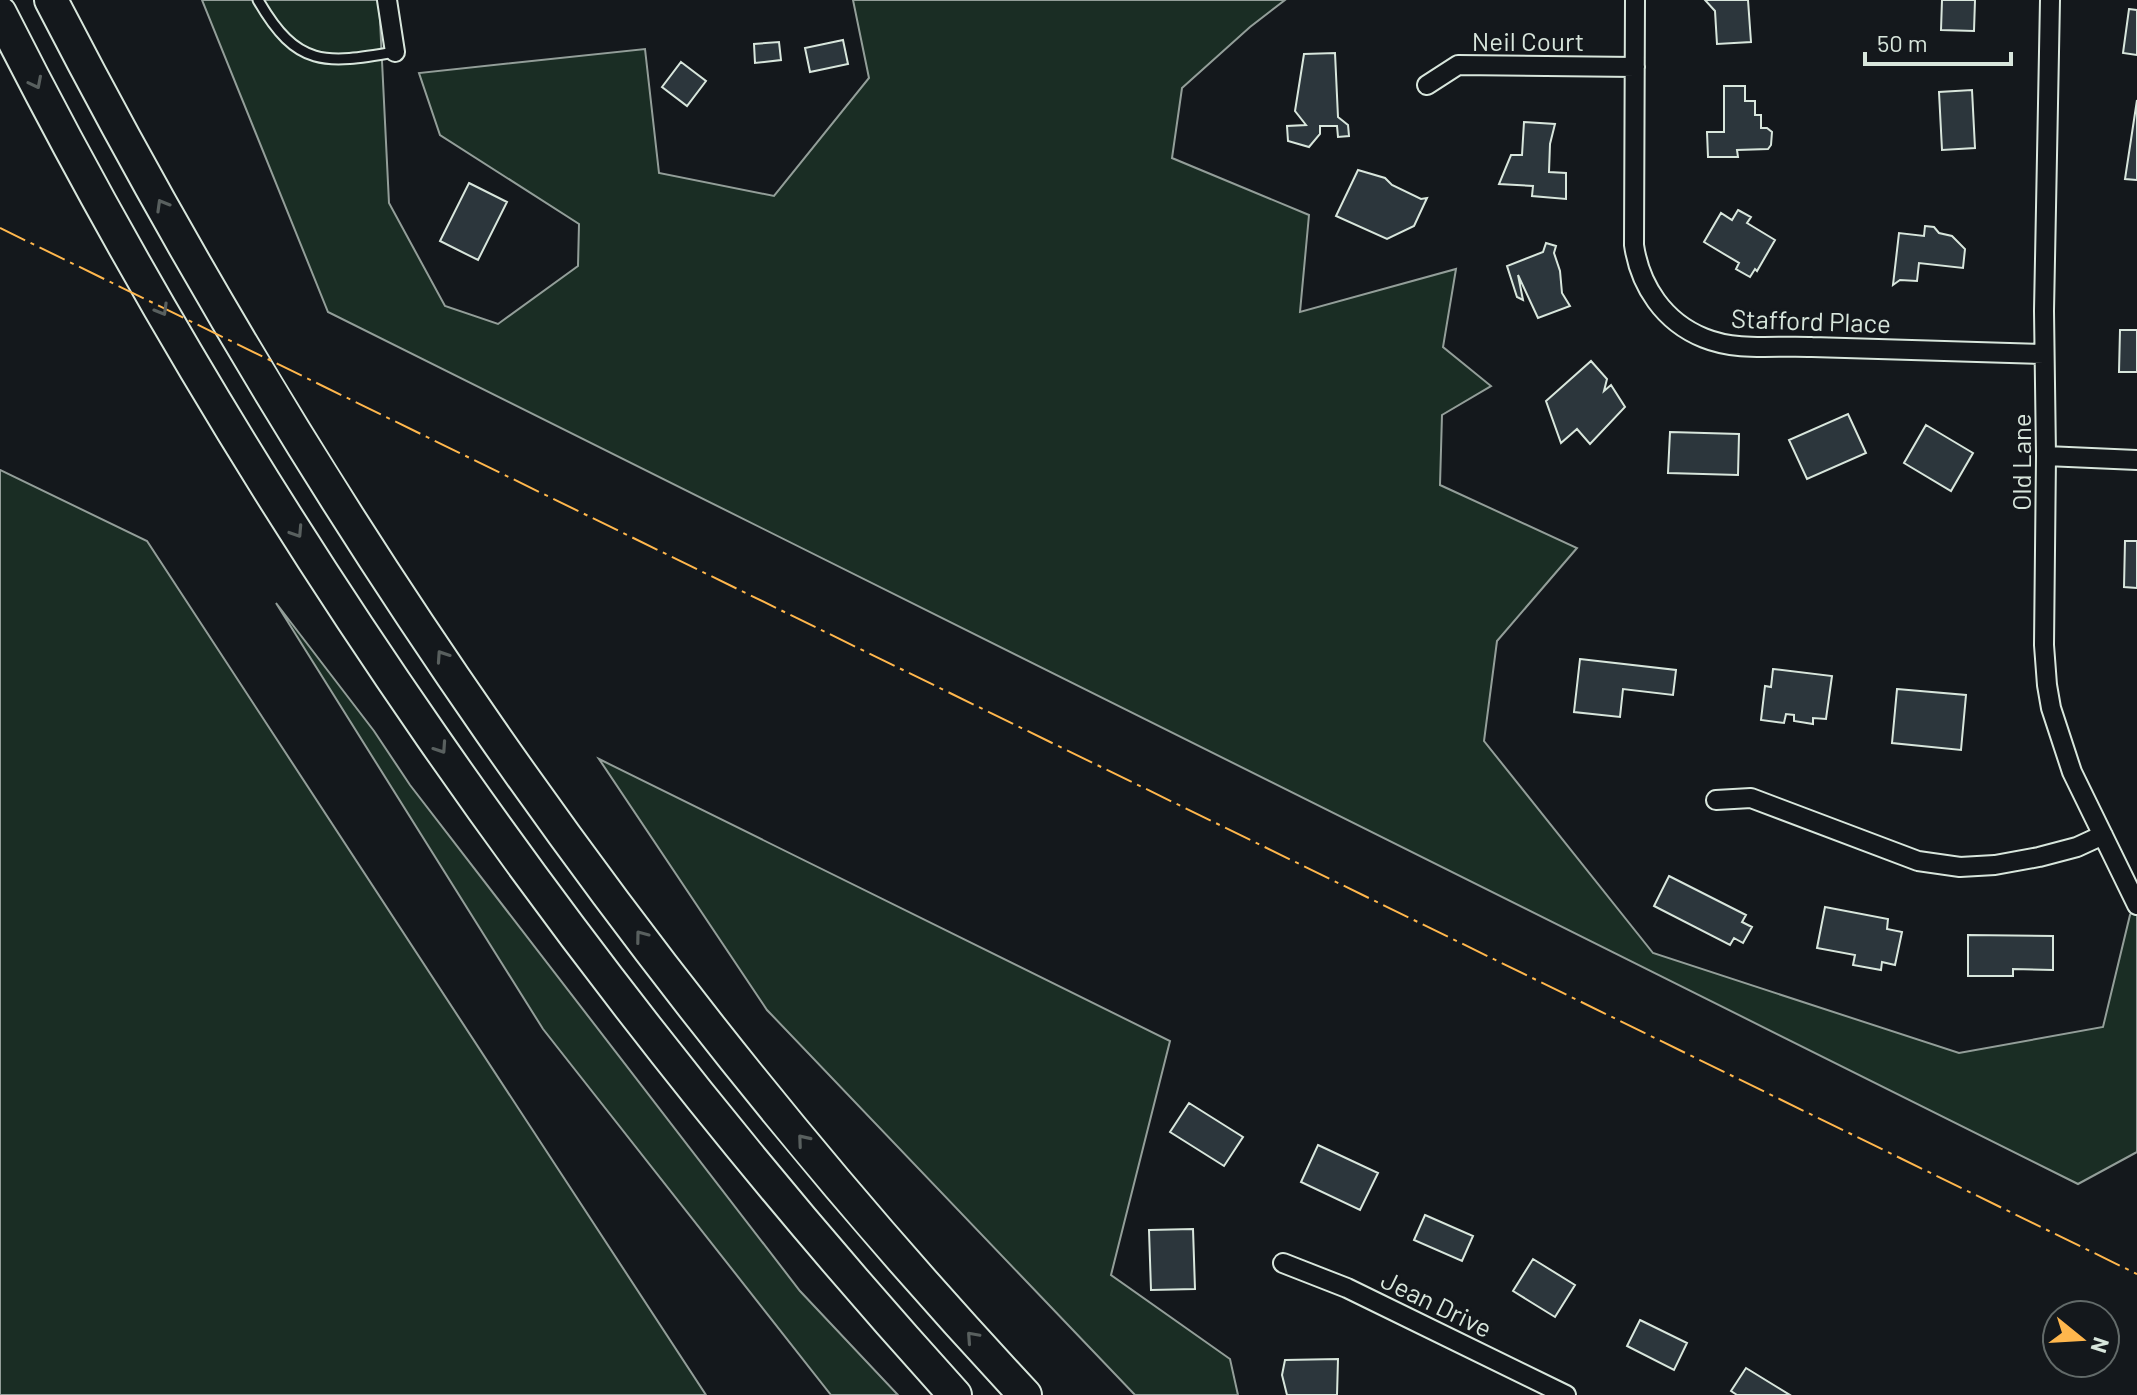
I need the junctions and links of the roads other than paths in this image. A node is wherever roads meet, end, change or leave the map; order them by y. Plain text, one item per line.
1 (51, 0) edge
2 (258, 0) edge
3 (387, 0) edge
4 (1635, 0) edge
5 (2050, 0) edge
6 (0, 13) edge
7 (395, 52) joint
8 (1635, 67) junction
9 (1427, 85) dead end
10 (2044, 354) junction
11 (2046, 456) junction
12 (2137, 460) edge
13 (1716, 800) dead end
14 (2103, 835) junction
15 (2137, 905) edge
16 (1283, 1263) dead end
17 (955, 1395) edge
18 (1025, 1395) edge
19 (1566, 1395) edge

18 -> 1 highway
2 - 7 lane
3 - 7 street
4 - 8 street, Stafford Place
5 - 10 street, Old Lane
6 -> 17 highway
8 - 9 street, Neil Court
8 - 10 street, Stafford Place
10 - 11 street, Old Lane
11 - 12 street
11 - 14 street, Old Lane
13 - 14 street
14 - 15 street, Old Lane
16 - 19 street, Jean Drive

